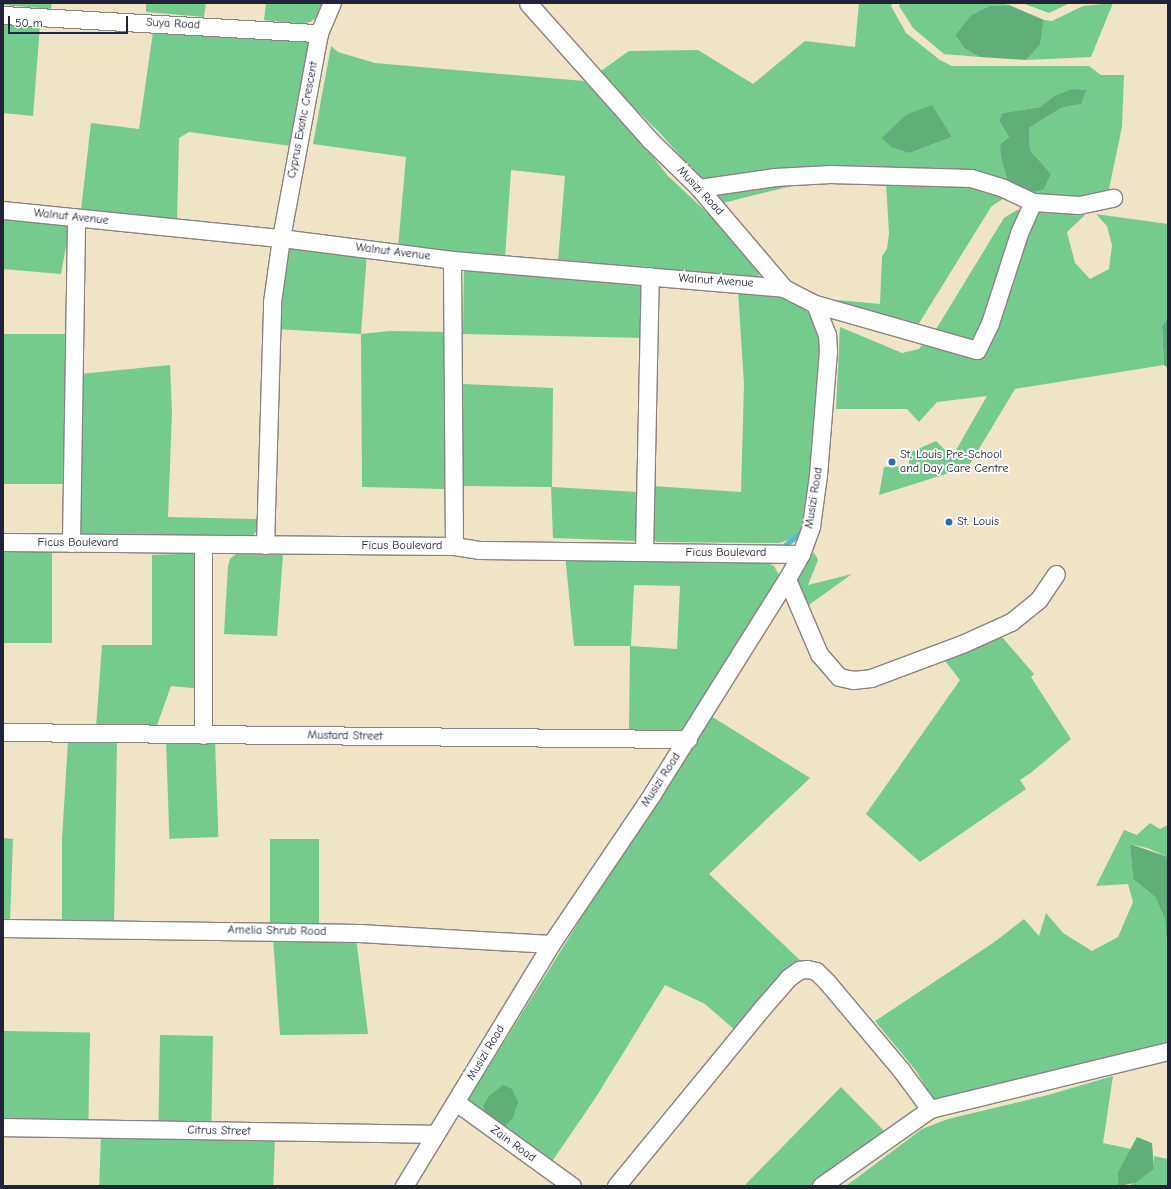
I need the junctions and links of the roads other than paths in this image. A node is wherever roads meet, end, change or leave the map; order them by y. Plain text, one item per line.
1 (332, 3) edge
2 (528, 3) edge
3 (3, 14) edge
4 (320, 33) junction
5 (699, 188) junction
6 (1113, 198) dead end
7 (1033, 202) junction
8 (3, 210) edge
9 (76, 218) junction
10 (281, 238) junction
11 (452, 260) junction
12 (650, 276) junction
13 (784, 288) junction
14 (815, 304) junction
15 (3, 542) edge
16 (71, 543) junction
17 (204, 544) junction
18 (265, 545) junction
19 (454, 546) junction
20 (644, 552) junction
21 (801, 554) junction
22 (1056, 574) dead end
23 (787, 579) junction
24 (3, 732) edge
25 (203, 735) junction
26 (688, 739) junction
27 (3, 928) edge
28 (551, 944) junction
29 (1168, 1051) edge
30 (456, 1102) junction
31 (930, 1109) junction
32 (3, 1127) edge
33 (435, 1134) junction
34 (404, 1186) edge
35 (572, 1186) edge
36 (616, 1186) edge
37 (821, 1186) edge

1 - 4 street, Cyprus Exotic Crescent
2 - 5 street, Musizi Road
3 - 4 street, Suya Road
4 - 10 street, Cyprus Exotic Crescent
5 - 7 street
5 - 13 street, Musizi Road
6 - 7 street
7 - 14 street
8 - 9 street, Walnut Avenue
9 - 10 street, Walnut Avenue
9 - 16 street
10 - 11 street, Walnut Avenue
10 - 18 street, Cyprus Exotic Crescent
11 - 12 street, Walnut Avenue
11 - 19 street
12 - 13 street, Walnut Avenue
12 - 20 street
13 - 14 street, Musizi Road
14 - 21 street, Musizi Road
15 - 16 street, Ficus Boulevard
16 - 17 street, Ficus Boulevard
17 - 18 street, Ficus Boulevard
17 - 25 street
18 - 19 street, Ficus Boulevard
19 - 20 street, Ficus Boulevard
20 - 21 street, Ficus Boulevard
21 - 23 street, Musizi Road
22 - 23 street
23 - 26 street, Musizi Road
24 - 25 street, Mustard Street
25 - 26 street, Mustard Street
26 - 28 street, Musizi Road
27 - 28 street, Amelia Shrub Road
28 - 30 street, Musizi Road
29 - 31 street
30 - 33 street, Musizi Road
30 - 35 street, Zain Road
31 - 36 street
31 - 37 street
32 - 33 street, Citrus Street
33 - 34 street, Musizi Road

